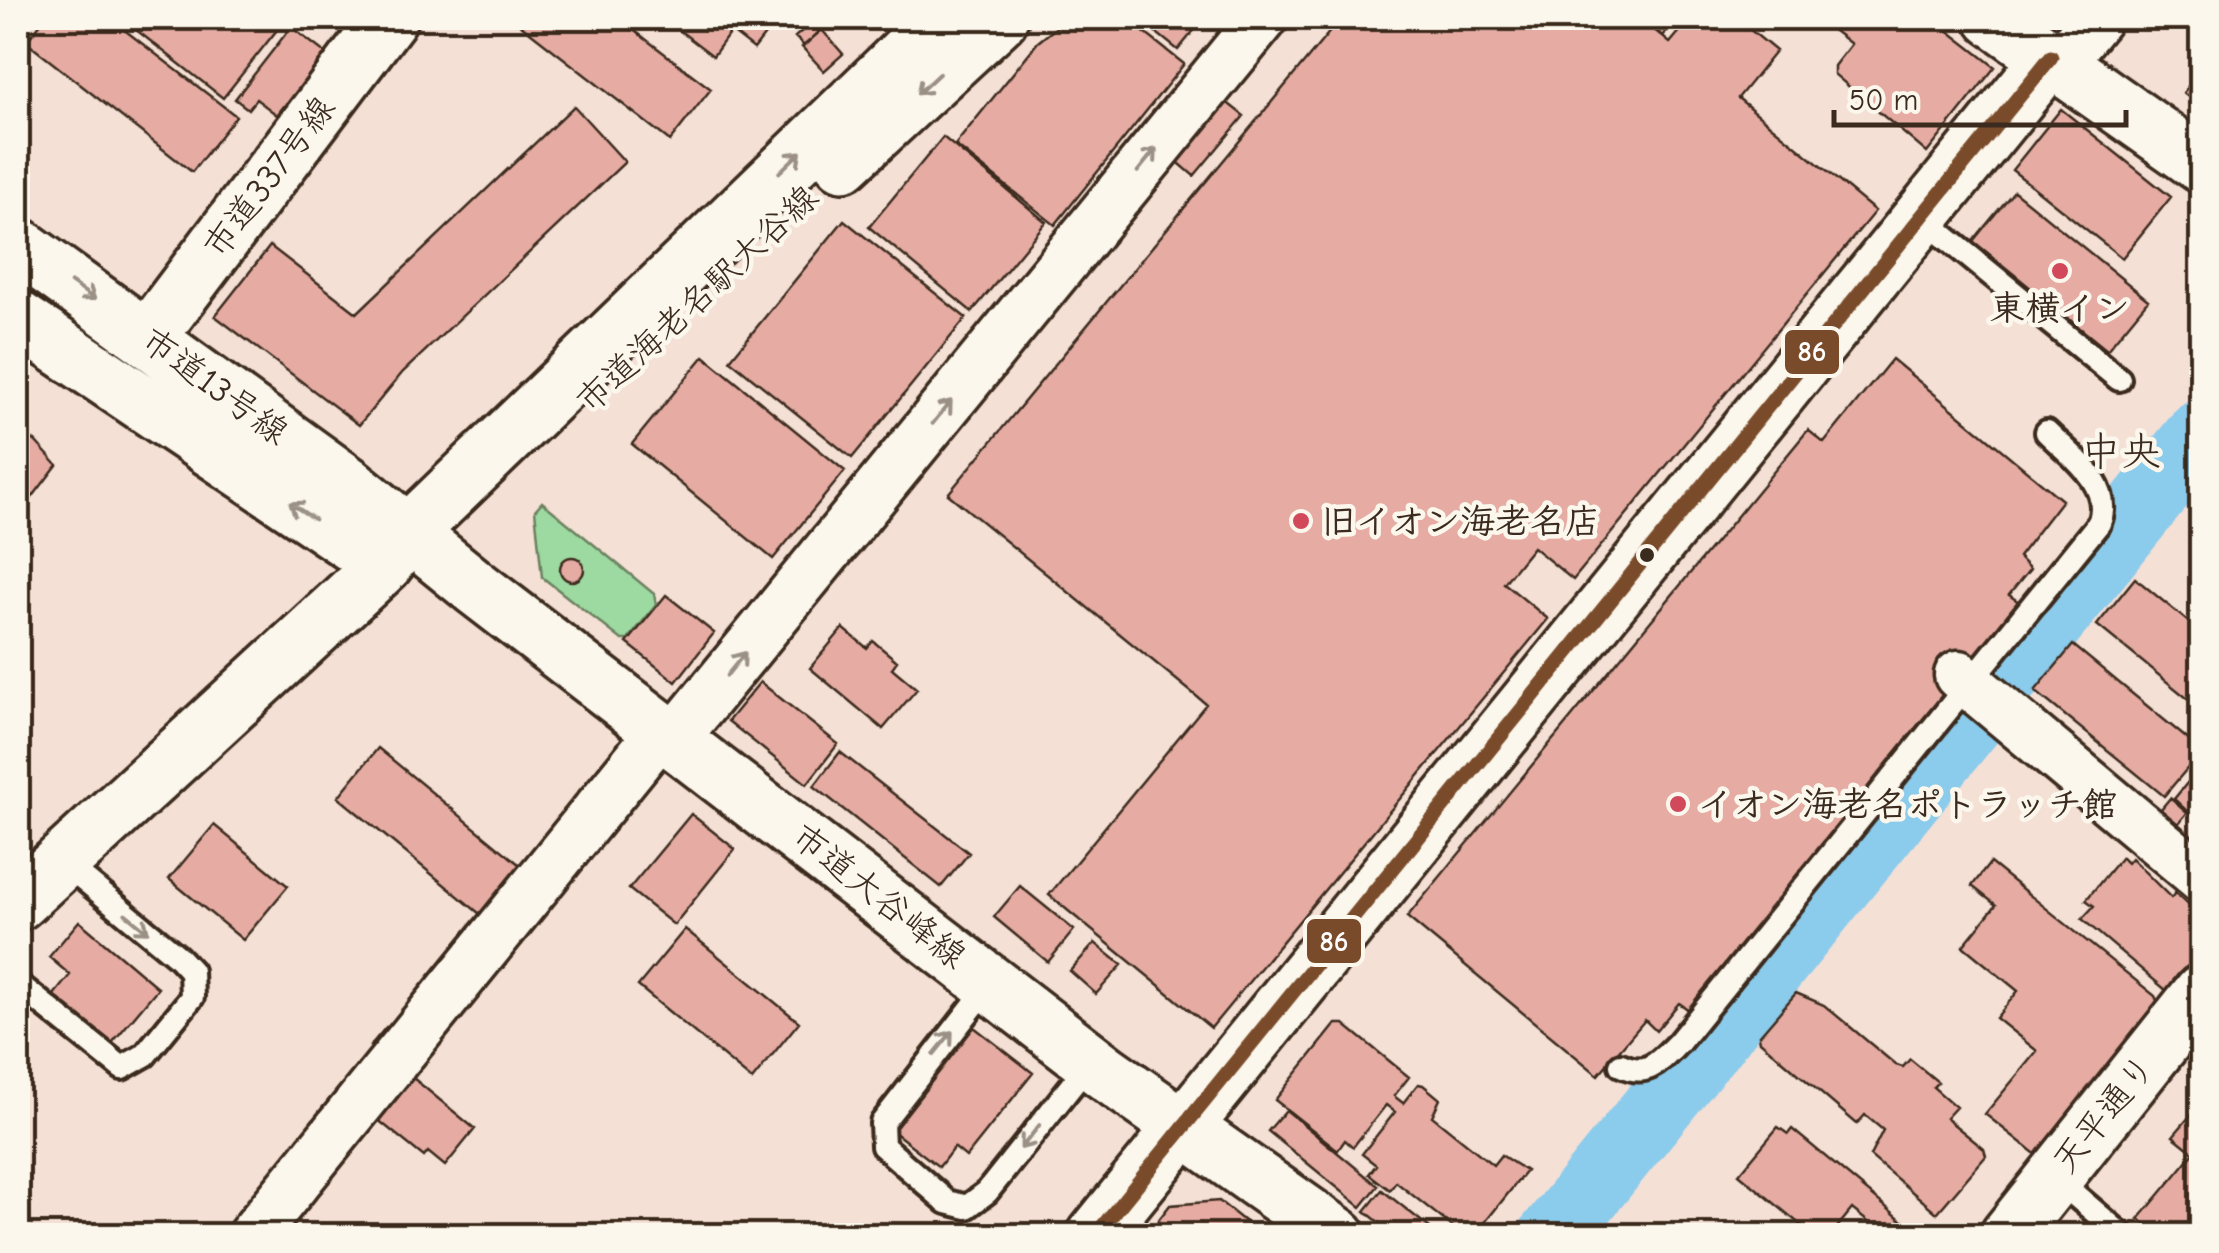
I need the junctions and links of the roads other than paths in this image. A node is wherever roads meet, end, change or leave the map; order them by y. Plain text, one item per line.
1 (390, 18) edge
2 (942, 18) edge
3 (1000, 18) edge
4 (1263, 18) edge
5 (1993, 18) edge
6 (2097, 18) edge
7 (2055, 60) junction
8 (2202, 165) edge
9 (1921, 217) junction
10 (18, 245) edge
11 (18, 319) edge
12 (148, 337) junction
13 (2118, 379) dead end
14 (2047, 432) dead end
15 (407, 548) junction
16 (1978, 691) junction
17 (668, 734) junction
18 (62, 860) junction
19 (2202, 878) edge
20 (18, 902) edge
21 (991, 983) junction
22 (18, 984) edge
23 (2202, 992) edge
24 (1091, 1061) junction
25 (1621, 1065) dead end
26 (1184, 1126) junction
27 (2031, 1216) edge
28 (252, 1236) edge
29 (1095, 1236) edge
30 (1338, 1236) edge
31 (2123, 1236) edge

1 - 12 street, 市道337号線
15 -> 2 street, 市道海老名駅大谷線
3 -> 15 street, 市道海老名駅大谷線
17 -> 4 street
5 - 7 street
6 - 7 street
7 - 8 street
7 - 9 street
9 - 13 lane
9 - 26 street
10 -> 12 street, 市道13号線
15 -> 11 street, 市道13号線
12 - 15 street, 市道13号線
14 - 16 lane
15 - 17 street, 市道大谷峰線
15 - 18 street, 市道海老名駅大谷線
16 - 19 street
16 - 25 lane
17 - 21 street, 市道大谷峰線
17 - 28 street
18 - 20 street, 市道海老名駅大谷線
18 -> 22 lane
21 - 24 street, 市道大谷峰線
24 -> 21 lane
23 - 27 street, 天平通り
24 - 26 street, 市道大谷峰線
26 - 29 street
26 - 30 street, 市道大谷峰線
27 - 31 lane

